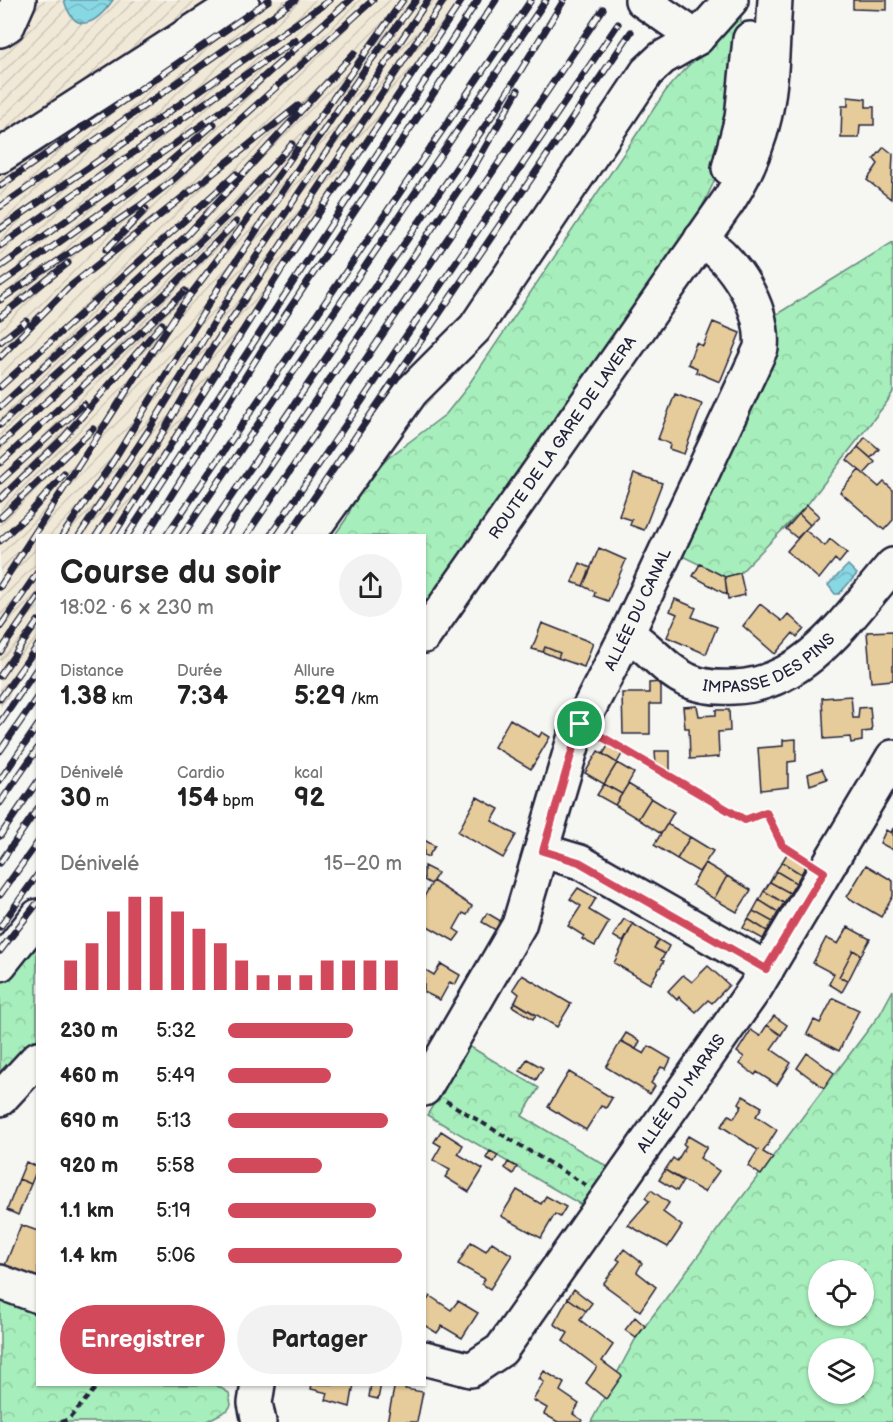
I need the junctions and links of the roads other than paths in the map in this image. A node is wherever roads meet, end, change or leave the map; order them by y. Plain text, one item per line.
1 (19, 0) edge
2 (242, 0) edge
3 (642, 0) edge
4 (731, 0) edge
5 (753, 0) edge
6 (775, 0) edge
7 (0, 30) edge
8 (697, 38) junction
9 (0, 156) edge
10 (701, 239) junction
11 (310, 534) edge
12 (893, 565) edge
13 (426, 633) edge
14 (627, 634) junction
15 (893, 757) edge
16 (543, 851) junction
17 (36, 919) edge
18 (0, 964) edge
19 (766, 969) junction
20 (36, 1060) edge
21 (426, 1086) edge
22 (0, 1099) edge
23 (0, 1281) edge
24 (36, 1295) edge
25 (426, 1359) edge

1 - 7 street
2 - 9 street
3 - 8 street
4 - 8 street
5 - 10 street, ROUTE DE LA GARE DE LAVERA
6 - 10 street, ROUTE DE LA GARE DE LAVERA
8 - 11 street
10 - 13 street, ROUTE DE LA GARE DE LAVERA
10 - 14 street, ALLÉE DU CANAL
12 - 14 street, IMPASSE DES PINS
14 - 16 street, ALLÉE DU CANAL
15 - 19 street, ALLÉE DU MARAIS
16 - 19 street
16 - 21 street, ALLÉE DU CANAL
17 - 18 street
19 - 25 street, ALLÉE DU MARAIS
20 - 22 street
23 - 24 street

